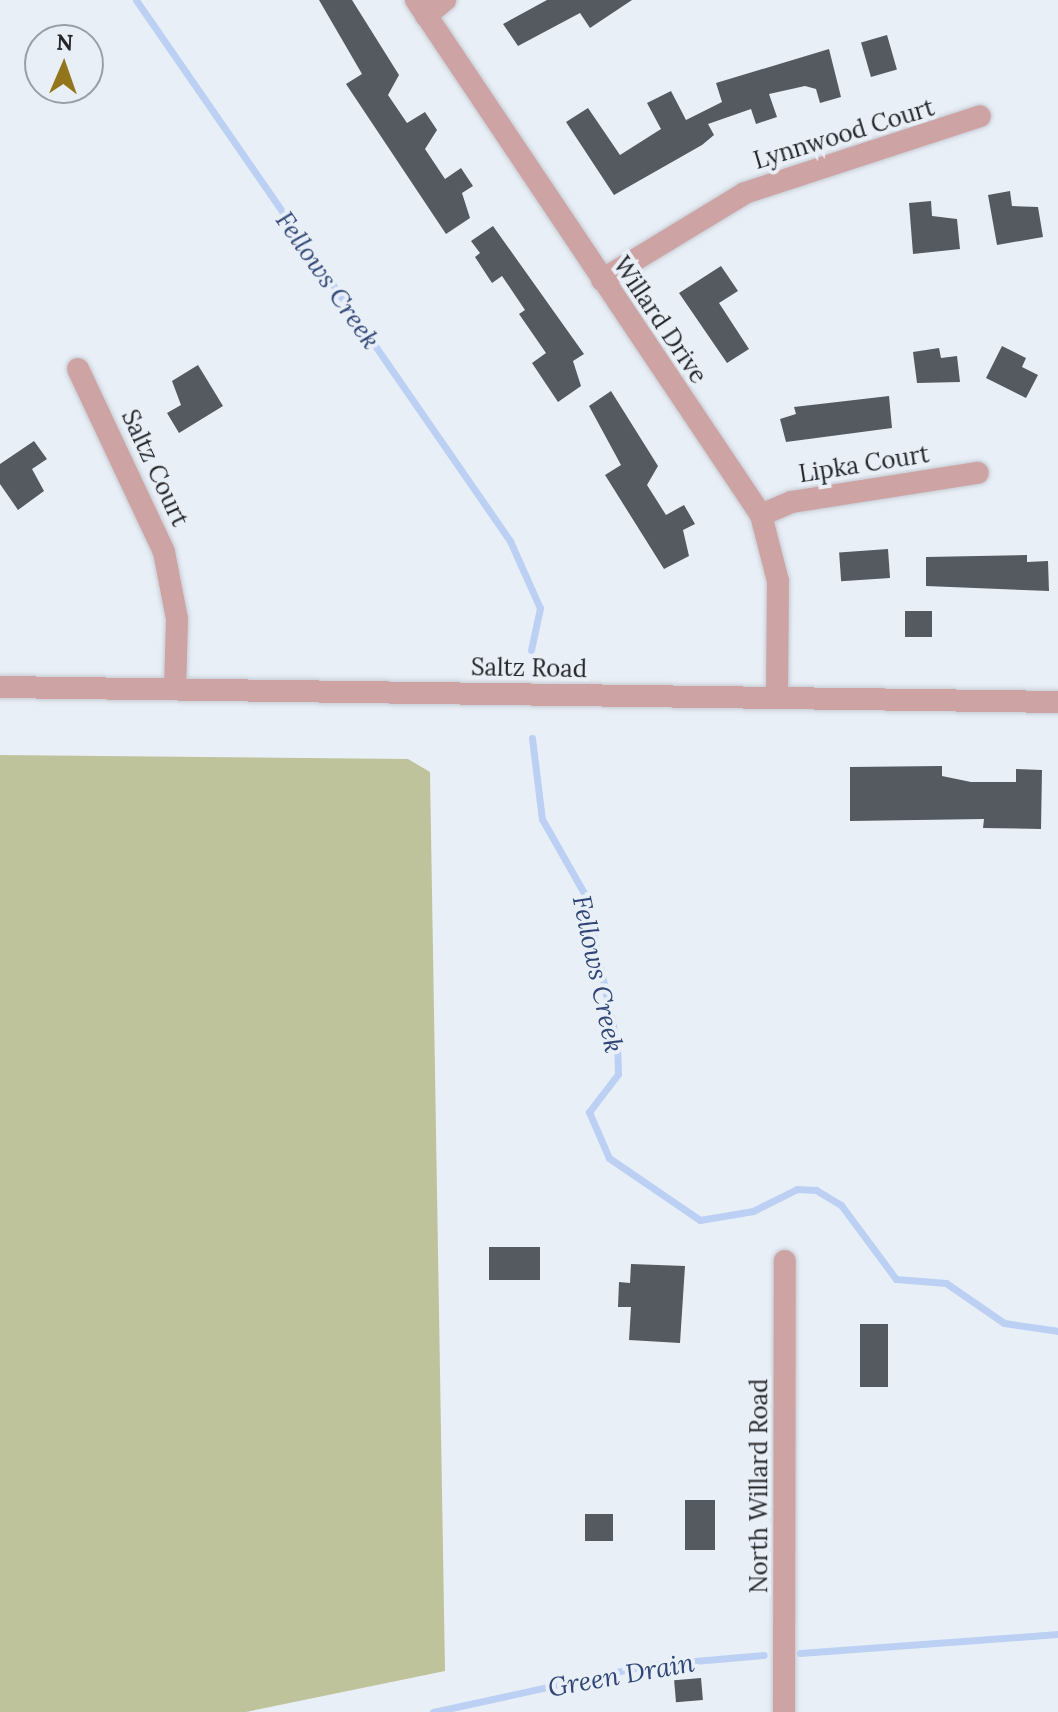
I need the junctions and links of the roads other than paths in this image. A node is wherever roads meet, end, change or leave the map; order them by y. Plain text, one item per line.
1 (445, 0) edge
2 (421, 8) edge
3 (980, 116) dead end
4 (602, 280) junction
5 (78, 369) dead end
6 (978, 473) dead end
7 (761, 515) junction
8 (0, 687) edge
9 (175, 689) junction
10 (777, 695) junction
11 (1058, 702) edge
12 (785, 1261) dead end
13 (784, 1712) edge

1 - 2 street
2 - 4 street, Willard Drive
3 - 4 street, Lynnwood Court
4 - 7 street, Willard Drive
5 - 9 street, Saltz Court
6 - 7 street, Lipka Court
7 - 10 street, Willard Drive
8 - 9 street, Saltz Road
9 - 10 street, Saltz Road
10 - 11 street, Saltz Road
12 - 13 street, North Willard Road

